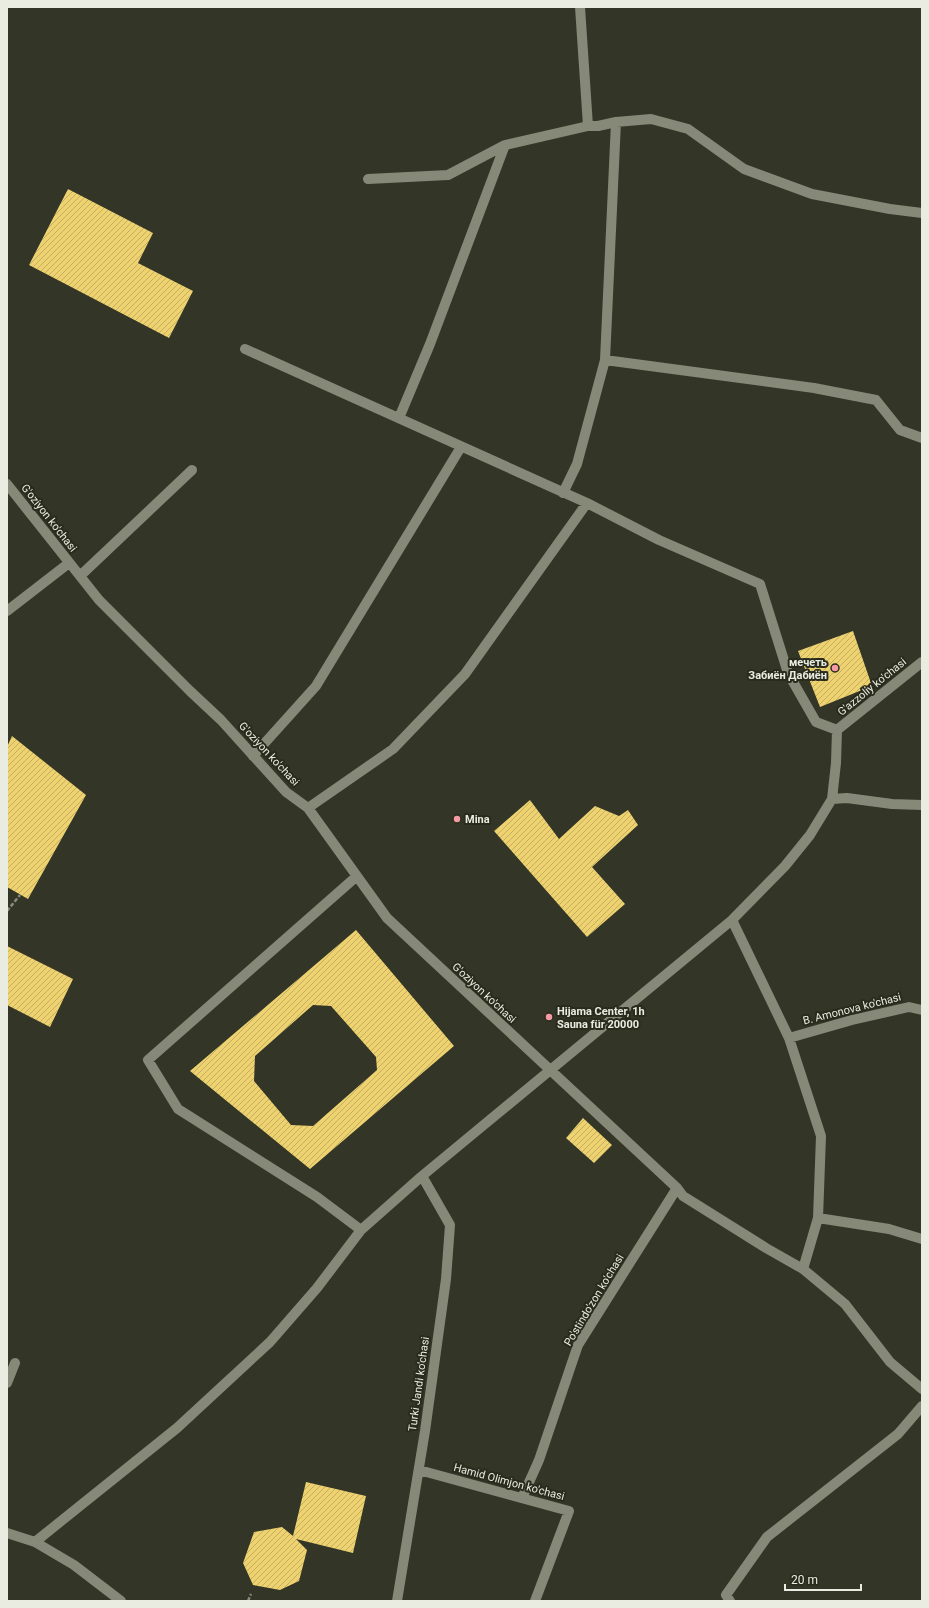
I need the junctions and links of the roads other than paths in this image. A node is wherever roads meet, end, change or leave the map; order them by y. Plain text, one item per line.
1 (580, 7) edge
2 (616, 122) junction
3 (588, 126) junction
4 (505, 145) junction
5 (368, 179) dead end
6 (922, 212) edge
7 (244, 348) dead end
8 (605, 360) junction
9 (400, 418) junction
10 (922, 438) edge
11 (461, 447) junction
12 (192, 470) dead end
13 (7, 484) edge
14 (563, 493) junction
15 (587, 504) junction
16 (69, 563) junction
17 (80, 576) junction
18 (7, 611) edge
19 (922, 662) edge
20 (837, 730) junction
21 (254, 756) junction
22 (832, 799) junction
23 (922, 805) edge
24 (308, 808) junction
25 (357, 876) junction
26 (732, 920) junction
27 (922, 1010) edge
28 (789, 1038) junction
29 (550, 1070) junction
30 (422, 1176) junction
31 (677, 1188) junction
32 (818, 1218) junction
33 (361, 1230) junction
34 (922, 1239) edge
35 (803, 1269) junction
36 (15, 1363) dead end
37 (7, 1383) edge
38 (922, 1390) edge
39 (922, 1406) edge
40 (419, 1470) junction
41 (522, 1498) junction
42 (7, 1533) edge
43 (35, 1542) junction
44 (109, 1598) edge
45 (121, 1601) edge
46 (397, 1601) edge
47 (535, 1601) edge
48 (730, 1601) edge

1 - 3 street
2 - 3 street
2 - 6 street
2 - 8 street
3 - 4 street
4 - 5 street
4 - 9 street
7 - 9 street
8 - 10 street
8 - 14 street
9 - 11 street
11 - 14 street
11 - 21 street
12 - 17 street
13 - 16 street, G'oziyon ko'chasi
14 - 15 street
15 - 20 street
15 - 24 street
16 - 17 street, G'oziyon ko'chasi
16 - 18 street
17 - 21 street, G'oziyon ko'chasi
19 - 20 street, G'azzoliy ko'chasi
20 - 22 street
21 - 24 street, G'oziyon ko'chasi
22 - 23 street
22 - 26 street
24 - 25 street, G'oziyon ko'chasi
25 - 29 street, G'oziyon ko'chasi
25 - 33 street
26 - 28 street
26 - 29 street
27 - 28 street, B. Amonova ko'chasi
28 - 32 street
29 - 30 street
29 - 31 street, G'oziyon ko'chasi
30 - 33 street
30 - 40 street, Turki Jandi ko'chasi
31 - 35 street, G'oziyon ko'chasi
31 - 41 street, Po'stindo'zon ko'chasi
32 - 34 street
32 - 35 street
33 - 43 street
35 - 38 street, G'oziyon ko'chasi
36 - 37 street
39 - 48 street
40 - 41 street, Hamid Olimjon ko'chasi
40 - 46 street, Turki Jandi ko'chasi
41 - 47 street, Hamid Olimjon ko'chasi
42 - 43 street
43 - 44 street
44 - 45 street

